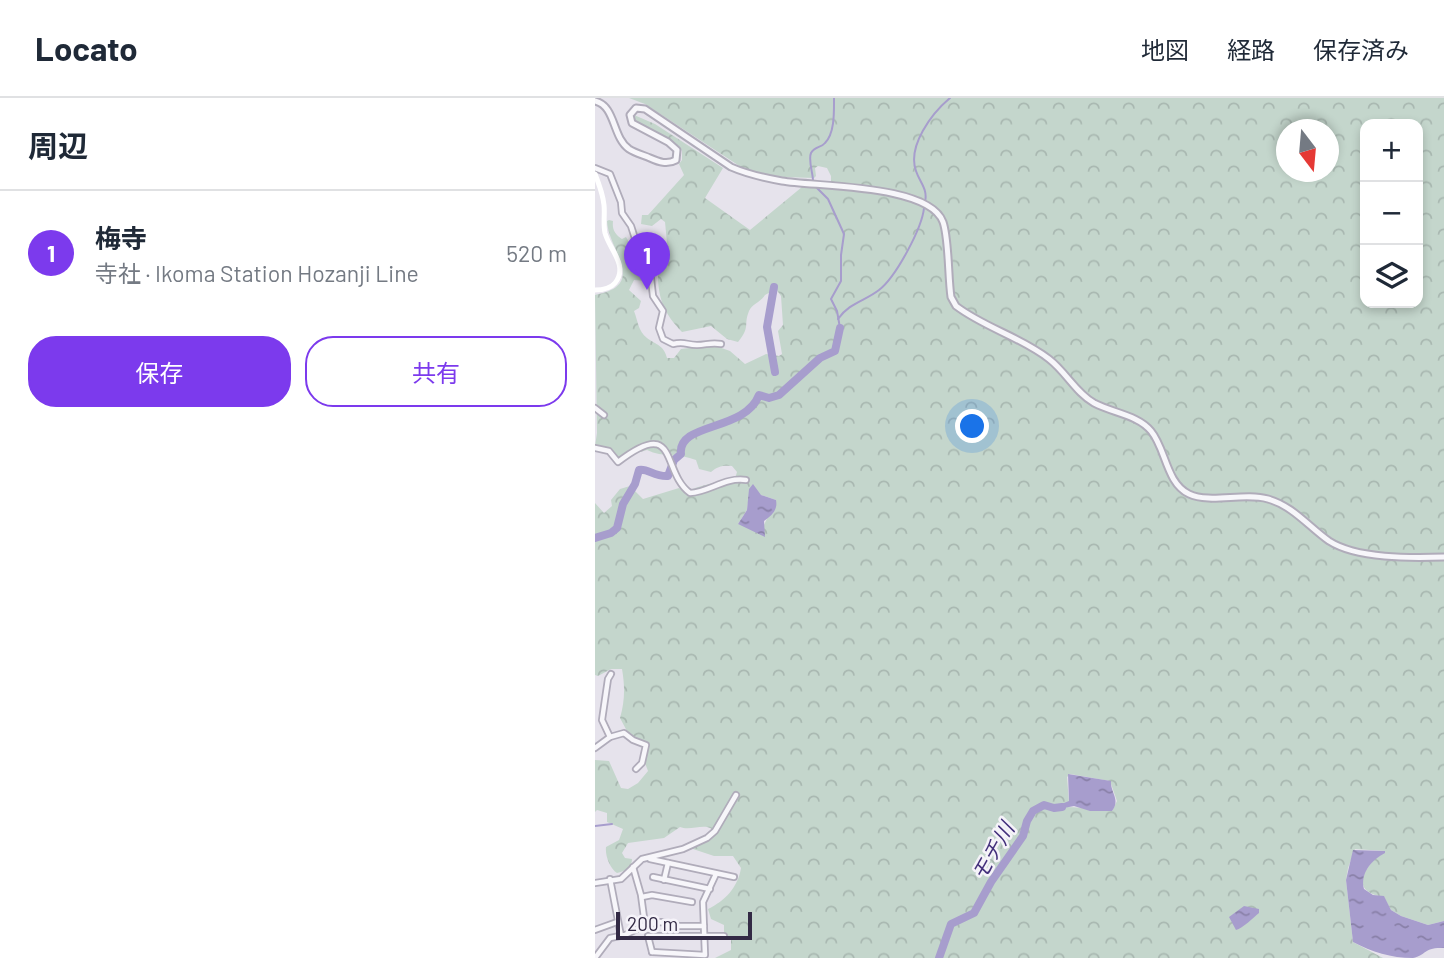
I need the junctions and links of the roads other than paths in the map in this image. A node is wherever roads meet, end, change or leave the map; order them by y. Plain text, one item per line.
1 (595, 101) edge
2 (595, 168) edge
3 (595, 174) edge
4 (595, 290) edge
5 (721, 344) dead end
6 (595, 408) edge
7 (604, 415) dead end
8 (595, 448) edge
9 (745, 480) dead end
10 (1444, 557) edge
11 (611, 674) dead end
12 (610, 737) junction
13 (595, 748) edge
14 (636, 769) dead end
15 (736, 795) dead end
16 (646, 858) junction
17 (667, 863) junction
18 (633, 867) junction
19 (716, 874) junction
20 (653, 877) dead end
21 (734, 877) dead end
22 (610, 879) junction
23 (664, 880) junction
24 (595, 883) edge
25 (710, 889) junction
26 (642, 897) junction
27 (692, 902) dead end
28 (617, 922) junction
29 (645, 925) junction
30 (704, 926) junction
31 (595, 930) edge
32 (621, 936) junction
33 (725, 936) dead end
34 (705, 938) junction
35 (652, 952) junction
36 (595, 958) edge
37 (649, 958) edge

1 - 10 street
2 - 5 street
3 - 4 main road
6 - 7 street
8 - 9 street
11 - 12 street
12 - 13 street
12 - 14 street
15 - 16 street
16 - 17 street
16 - 18 street
17 - 19 street
17 - 23 street
18 - 22 street
18 - 26 street
19 - 21 street
19 - 25 street
20 - 23 street
22 - 24 street
22 - 28 street
23 - 25 street
25 - 30 street
26 - 27 street
26 - 29 street
28 - 31 street
28 - 32 street
29 - 30 street
29 - 32 street
30 - 34 street
32 - 36 street
33 - 34 street
34 - 35 street
34 - 35 street
35 - 37 street

